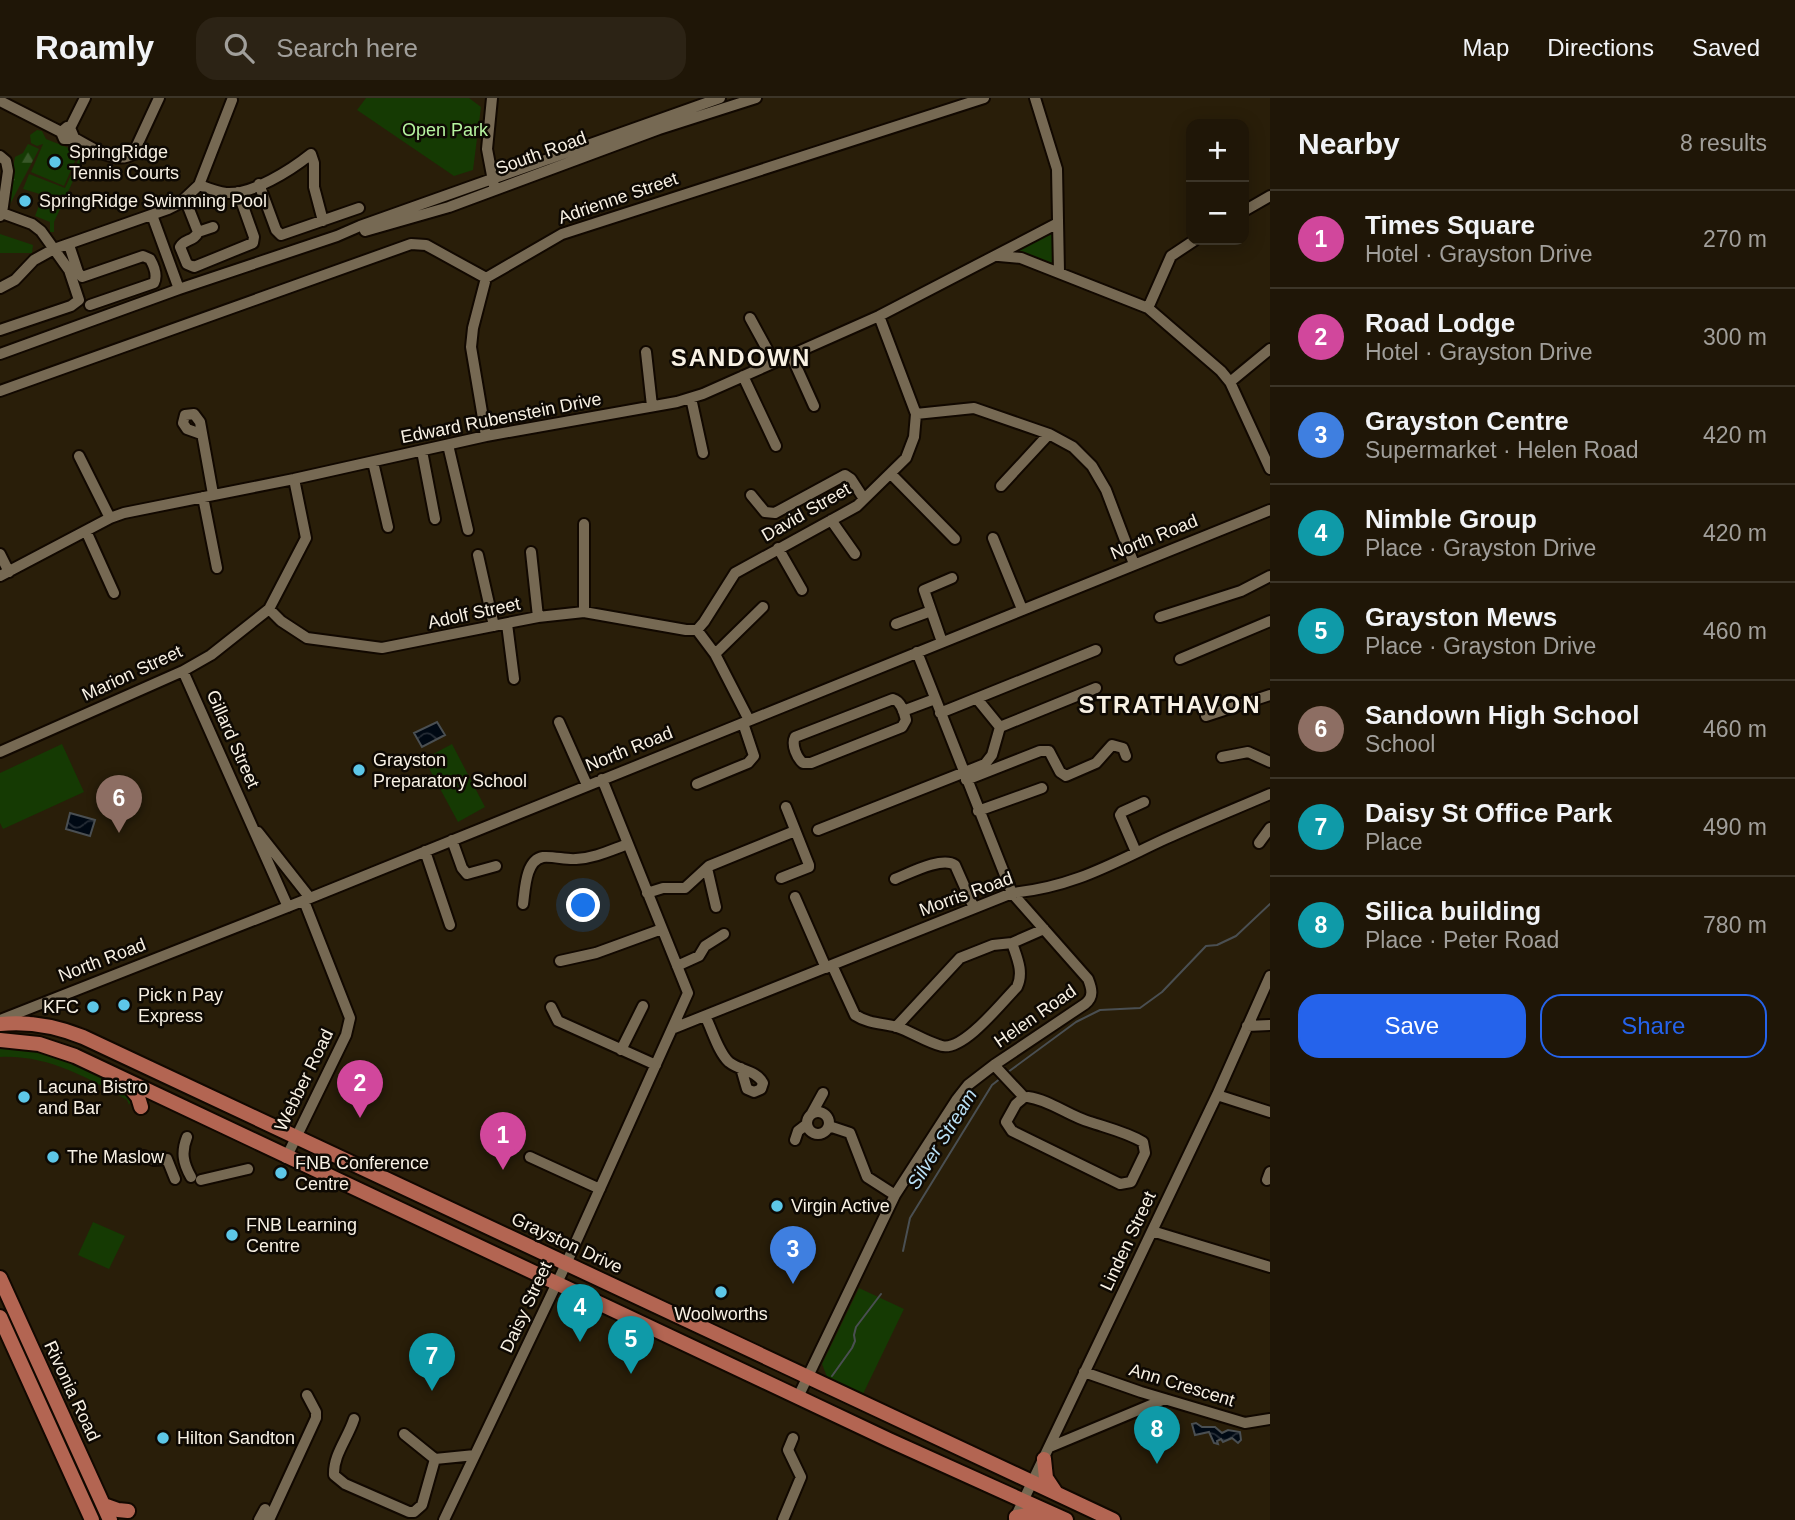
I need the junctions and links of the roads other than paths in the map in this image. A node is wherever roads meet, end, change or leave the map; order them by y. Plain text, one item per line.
1 (85, 98) edge
2 (159, 98) edge
3 (492, 98) edge
4 (720, 98) edge
5 (757, 98) edge
6 (984, 98) edge
7 (1035, 98) edge
8 (232, 100) dead end
9 (0, 102) edge
10 (688, 103) edge
11 (68, 132) junction
12 (487, 147) junction
13 (0, 156) edge
14 (520, 169) junction
15 (259, 184) junction
16 (494, 184) junction
17 (199, 186) junction
18 (238, 192) junction
19 (1270, 196) edge
20 (185, 199) junction
21 (359, 208) dead end
22 (1249, 208) edge
23 (1, 215) edge
24 (152, 215) junction
25 (323, 221) junction
26 (1058, 223) junction
27 (213, 227) dead end
28 (198, 232) junction
29 (69, 245) junction
30 (1188, 245) edge
31 (54, 249) junction
32 (996, 256) junction
33 (1059, 272) junction
34 (486, 278) junction
35 (0, 288) edge
36 (178, 289) junction
37 (90, 305) dead end
38 (1147, 308) junction
39 (879, 316) junction
40 (750, 318) dead end
41 (0, 330) edge
42 (1270, 349) edge
43 (646, 352) dead end
44 (0, 354) edge
45 (791, 355) junction
46 (774, 362) junction
47 (743, 376) junction
48 (1230, 382) junction
49 (0, 391) edge
50 (691, 398) junction
51 (652, 406) junction
52 (814, 406) dead end
53 (916, 414) junction
54 (201, 434) dead end
55 (1049, 434) junction
56 (486, 436) junction
57 (448, 445) junction
58 (776, 446) dead end
59 (422, 451) junction
60 (703, 453) dead end
61 (79, 456) dead end
62 (373, 462) junction
63 (1269, 466) edge
64 (891, 474) junction
65 (294, 479) junction
66 (1001, 486) dead end
67 (751, 495) dead end
68 (208, 496) junction
69 (864, 499) junction
70 (1270, 510) edge
71 (110, 518) junction
72 (435, 519) dead end
73 (831, 520) junction
74 (584, 524) dead end
75 (388, 527) dead end
76 (468, 530) dead end
77 (86, 531) junction
78 (993, 538) dead end
79 (956, 539) dead end
80 (778, 548) junction
81 (531, 552) dead end
82 (0, 554) edge
83 (855, 554) dead end
84 (478, 555) dead end
85 (1134, 564) junction
86 (217, 568) dead end
87 (5, 574) edge
88 (1270, 576) edge
89 (952, 578) dead end
90 (802, 590) dead end
91 (114, 593) dead end
92 (763, 607) dead end
93 (269, 608) junction
94 (1023, 609) junction
95 (931, 611) junction
96 (584, 612) junction
97 (538, 617) junction
98 (1160, 617) dead end
99 (1270, 621) edge
100 (507, 624) junction
101 (896, 624) dead end
102 (494, 626) junction
103 (697, 630) junction
104 (942, 642) junction
105 (1096, 650) dead end
106 (917, 652) junction
107 (715, 654) junction
108 (1180, 659) dead end
109 (183, 671) junction
110 (514, 679) dead end
111 (1097, 688) dead end
112 (1270, 695) edge
113 (935, 699) junction
114 (978, 700) junction
115 (904, 711) junction
116 (940, 713) junction
117 (1206, 716) dead end
118 (559, 722) dead end
119 (746, 722) junction
120 (1000, 727) junction
121 (0, 752) edge
122 (1126, 756) dead end
123 (1222, 757) dead end
124 (1270, 762) edge
125 (964, 776) junction
126 (602, 779) junction
127 (697, 784) dead end
128 (587, 785) junction
129 (1042, 788) dead end
130 (1270, 796) edge
131 (1144, 802) dead end
132 (786, 807) dead end
133 (978, 811) junction
134 (250, 822) junction
135 (1270, 828) edge
136 (818, 830) dead end
137 (795, 831) junction
138 (452, 840) junction
139 (1259, 843) dead end
140 (628, 844) junction
141 (425, 851) junction
142 (1136, 852) junction
143 (496, 866) dead end
144 (707, 868) junction
145 (781, 878) dead end
146 (895, 879) dead end
147 (647, 893) junction
148 (1012, 893) junction
149 (795, 897) dead end
150 (307, 900) junction
151 (523, 904) dead end
152 (288, 907) junction
153 (716, 907) dead end
154 (974, 908) junction
155 (450, 925) dead end
156 (662, 929) junction
157 (1044, 929) junction
158 (723, 934) dead end
159 (1012, 943) junction
160 (559, 961) dead end
161 (677, 966) junction
162 (829, 966) junction
163 (1270, 976) edge
164 (688, 993) junction
165 (643, 1006) dead end
166 (551, 1007) dead end
167 (702, 1017) junction
168 (0, 1022) edge
169 (1270, 1025) edge
170 (1247, 1026) junction
171 (896, 1027) junction
172 (674, 1028) junction
173 (0, 1040) edge
174 (621, 1050) junction
175 (133, 1060) junction
176 (656, 1065) junction
177 (741, 1068) dead end
178 (1000, 1072) junction
179 (120, 1077) junction
180 (150, 1092) junction
181 (823, 1093) dead end
182 (1217, 1095) junction
183 (1024, 1097) junction
184 (141, 1107) dead end
185 (1270, 1112) edge
186 (809, 1119) junction
187 (829, 1126) junction
188 (187, 1137) dead end
189 (296, 1138) junction
190 (795, 1140) dead end
191 (144, 1156) dead end
192 (530, 1157) dead end
193 (286, 1158) junction
194 (248, 1169) dead end
195 (175, 1179) dead end
196 (600, 1189) junction
197 (895, 1195) junction
198 (1152, 1231) junction
199 (566, 1264) junction
200 (1270, 1267) edge
201 (0, 1278) edge
202 (556, 1283) junction
203 (6, 1327) edge
204 (1084, 1371) junction
205 (808, 1376) junction
206 (1141, 1392) junction
207 (307, 1395) dead end
208 (798, 1396) junction
209 (1165, 1399) junction
210 (1144, 1408) junction
211 (354, 1419) dead end
212 (1270, 1419) edge
213 (404, 1434) dead end
214 (793, 1438) dead end
215 (78, 1449) junction
216 (1047, 1453) junction
217 (475, 1455) junction
218 (64, 1456) junction
219 (435, 1459) junction
220 (1033, 1482) junction
221 (1056, 1493) junction
222 (1023, 1502) junction
223 (104, 1505) junction
224 (265, 1509) dead end
225 (128, 1511) dead end
226 (1015, 1518) edge
227 (92, 1520) edge
228 (110, 1520) edge
229 (260, 1520) edge
230 (270, 1520) edge
231 (444, 1520) edge
232 (783, 1520) edge
233 (1053, 1520) edge
234 (1066, 1520) edge
235 (1113, 1520) edge

1 - 11 street
2 - 11 street
3 - 12 street
4 - 10 street, South Road
5 - 16 street, South Road
6 - 34 street, Adrienne Street
7 - 26 street
8 - 17 street
9 - 11 street
10 - 14 street, South Road
12 - 14 street
12 - 16 street
13 - 23 street
14 - 16 street, South Road
15 - 18 street
15 - 25 street
15 - 25 street
16 - 36 street, South Road
17 - 18 street
17 - 20 street
18 - 28 street
19 - 22 street
20 - 24 street
20 - 28 street
21 - 25 street
23 - 31 street
24 - 29 street
24 - 36 street
26 - 32 street, Edward Rubenstein Drive
26 - 33 street
27 - 28 street
29 - 31 street
29 - 37 street
30 - 38 street
31 - 35 street
31 - 41 street
32 - 33 street
32 - 39 street, Edward Rubenstein Drive
33 - 38 street
34 - 49 street
34 - 56 street
36 - 44 street, South Road
38 - 48 street
39 - 45 street, Edward Rubenstein Drive
39 - 53 street, David Street
40 - 46 street
42 - 48 street
43 - 51 street
45 - 46 street, Edward Rubenstein Drive
45 - 52 street
46 - 47 street, Edward Rubenstein Drive
47 - 50 street, Edward Rubenstein Drive
47 - 58 street
48 - 63 street
50 - 51 street, Edward Rubenstein Drive
50 - 60 street
51 - 56 street, Edward Rubenstein Drive
53 - 55 street
53 - 64 street, David Street
54 - 68 street
55 - 66 street
55 - 85 street
56 - 57 street, Edward Rubenstein Drive
57 - 59 street, Edward Rubenstein Drive
57 - 76 street
59 - 62 street, Edward Rubenstein Drive
59 - 72 street
61 - 71 street
62 - 65 street, Edward Rubenstein Drive
62 - 75 street
64 - 69 street, David Street
64 - 79 street
65 - 68 street, Edward Rubenstein Drive
65 - 93 street
67 - 69 street
68 - 71 street, Edward Rubenstein Drive
68 - 86 street
69 - 73 street, David Street
70 - 85 street, North Road
71 - 77 street, Edward Rubenstein Drive
73 - 80 street, David Street
73 - 83 street
74 - 96 street
77 - 87 street, Edward Rubenstein Drive
77 - 91 street
78 - 94 street
80 - 90 street
80 - 103 street, David Street
81 - 97 street
82 - 87 street
84 - 102 street
85 - 94 street, North Road
88 - 98 street
89 - 95 street
92 - 107 street
93 - 102 street, Adolf Street
93 - 109 street, Marion Street
94 - 104 street, North Road
95 - 101 street
95 - 104 street
96 - 97 street, Adolf Street
96 - 103 street, Adolf Street
97 - 100 street, Adolf Street
99 - 108 street
100 - 102 street, Adolf Street
100 - 110 street
103 - 107 street
104 - 106 street, North Road
105 - 114 street
106 - 113 street, Helen Road
106 - 119 street, North Road
107 - 119 street
109 - 121 street, Marion Street
109 - 134 street, Gillard Street
111 - 120 street
112 - 117 street
113 - 115 street
113 - 116 street, Helen Road
114 - 116 street
114 - 120 street
115 - 115 street
116 - 125 street, Helen Road
118 - 128 street
119 - 126 street, North Road
119 - 127 street
120 - 125 street
122 - 125 street
123 - 124 street
125 - 133 street, Helen Road
125 - 136 street
126 - 128 street, North Road
126 - 140 street
128 - 138 street, North Road
129 - 133 street
130 - 142 street, Morris Road
131 - 142 street
132 - 137 street
133 - 148 street, Helen Road
134 - 150 street, Gillard Street
134 - 152 street, Gillard Street
135 - 139 street
137 - 144 street
137 - 145 street
138 - 141 street, North Road
138 - 143 street
140 - 147 street
140 - 151 street
141 - 150 street, North Road
141 - 155 street
142 - 148 street, Morris Road
144 - 147 street
144 - 153 street
146 - 154 street
147 - 156 street
148 - 154 street, Morris Road
148 - 157 street, Helen Road
149 - 162 street
150 - 152 street, North Road
150 - 189 street, Webber Road
152 - 168 street, North Road
154 - 162 street, Morris Road
156 - 160 street
156 - 161 street
157 - 159 street
157 - 178 street, Helen Road
158 - 161 street
159 - 171 street
159 - 171 street
161 - 164 street
162 - 167 street, Morris Road
162 - 171 street
163 - 170 street, Linden Street
164 - 167 street
164 - 172 street, Daisy Street
165 - 174 street
166 - 174 street
167 - 172 street, Morris Road
167 - 177 street
168 - 175 main road, Grayston Drive
169 - 170 street
170 - 182 street, Linden Street
172 - 176 street, Daisy Street
173 - 179 main road
174 - 176 street
175 - 180 main road
175 - 189 main road, Grayston Drive
176 - 196 street, Daisy Street
178 - 183 street
178 - 197 street, Helen Road
179 - 180 main road
179 - 184 main road
180 - 193 main road
181 - 186 street
182 - 185 street
182 - 198 street, Linden Street
183 - 183 street
186 - 187 street
186 - 187 street
186 - 190 street
187 - 197 street
188 - 194 street
189 - 193 street, Webber Road
189 - 199 main road, Grayston Drive
191 - 195 street
192 - 196 street
193 - 202 main road
196 - 199 street, Daisy Street
197 - 205 street, Helen Road
198 - 200 street
198 - 204 street, Linden Street
199 - 202 street, Daisy Street
199 - 205 main road, Grayston Drive
201 - 203 main road, Rivonia Road
202 - 208 main road
202 - 217 street, Daisy Street
203 - 215 main road, Rivonia Road
203 - 218 main road, Rivonia Road
204 - 206 street, Ann Crescent
204 - 216 street, Linden Street
205 - 208 street, Helen Road
205 - 220 main road, Grayston Drive
206 - 209 street, Ann Crescent
206 - 210 street
207 - 230 street
208 - 222 main road
209 - 210 street
209 - 212 street, Ann Crescent
210 - 216 street
211 - 219 street
213 - 219 street
214 - 232 street
215 - 218 main road
215 - 223 main road, Rivonia Road
216 - 220 street, Linden Street
216 - 221 main road
217 - 219 street
217 - 231 street, Daisy Street
218 - 227 main road, Rivonia Road
220 - 221 main road, Grayston Drive
220 - 222 street, Linden Street
221 - 235 main road, Grayston Drive
222 - 226 street, Linden Street
222 - 234 main road
223 - 225 main road
223 - 228 main road, Rivonia Road
224 - 229 street
226 - 233 main road

